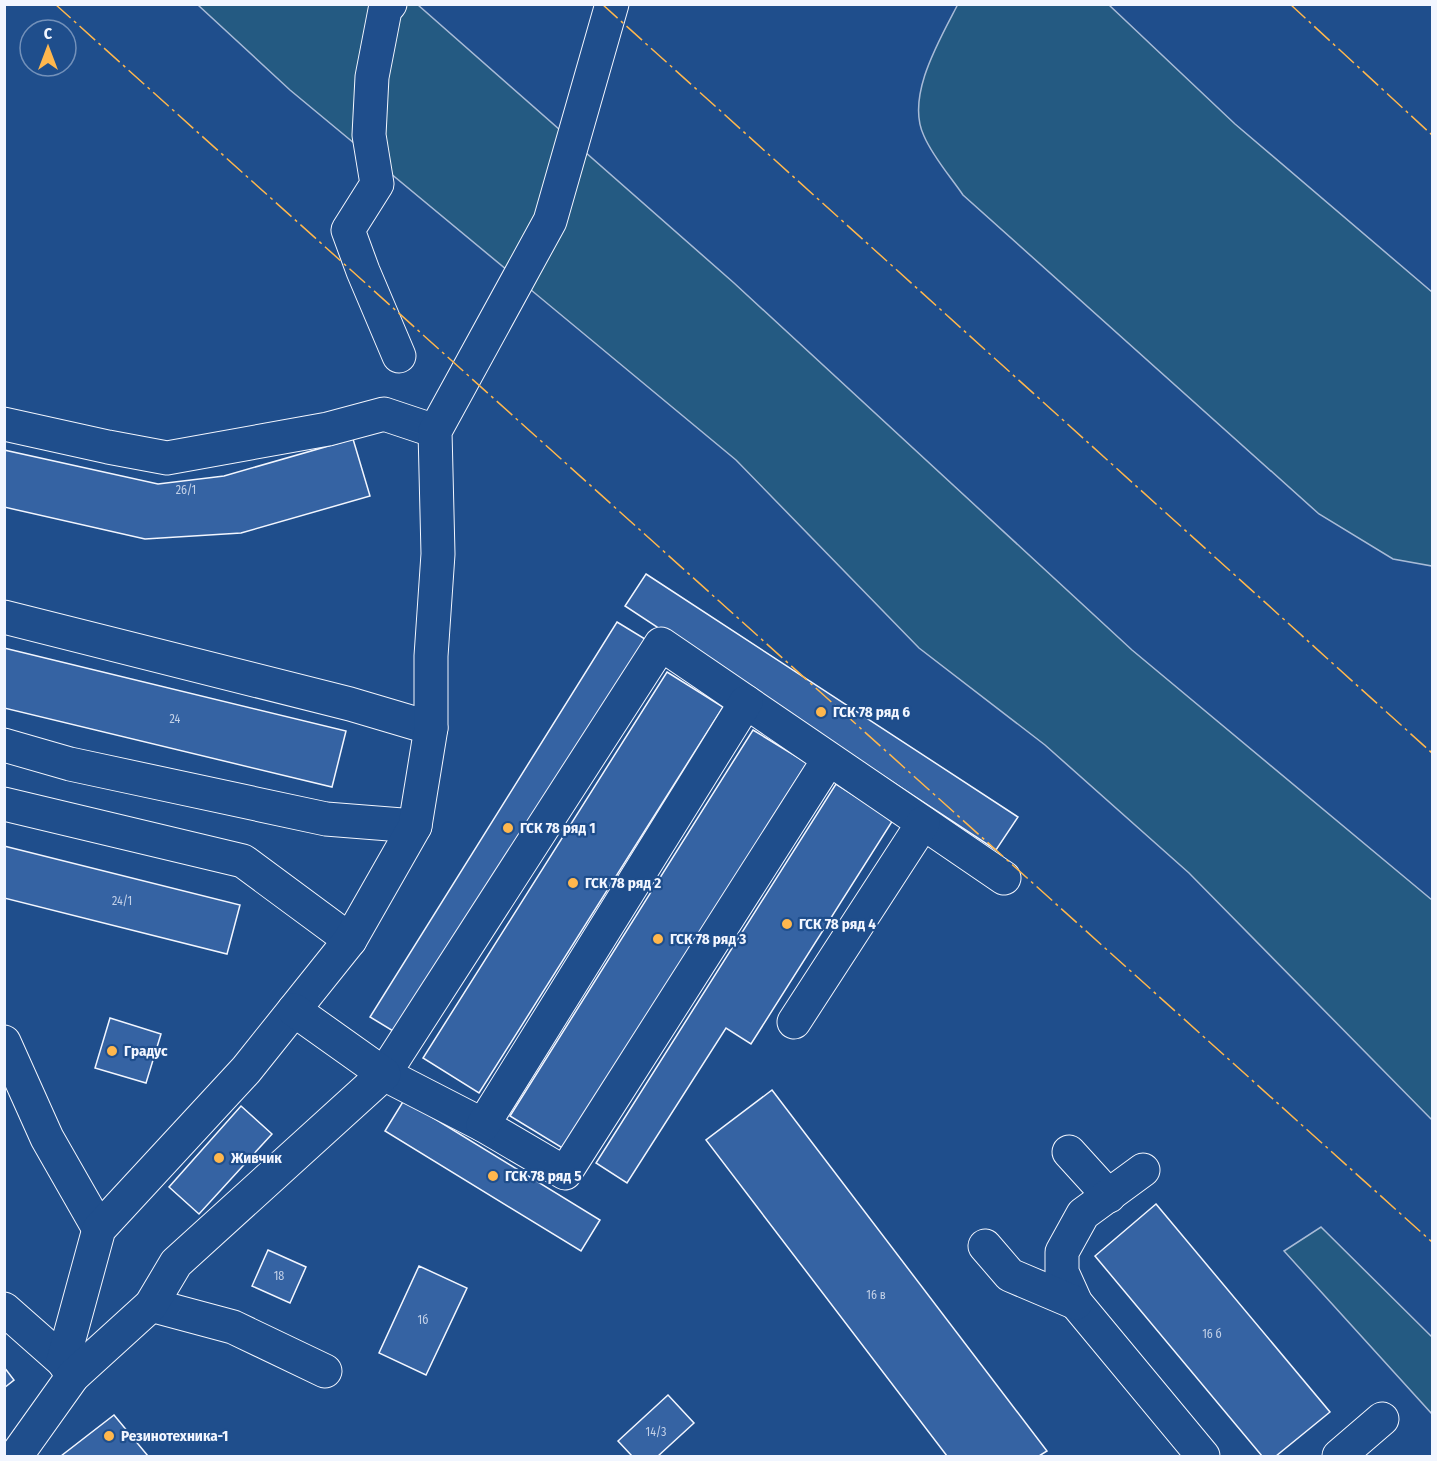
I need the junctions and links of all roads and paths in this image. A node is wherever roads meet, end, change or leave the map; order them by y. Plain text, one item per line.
1 (390, 4) edge
2 (612, 4) edge
3 (399, 356) dead end
4 (4, 424) edge
5 (435, 431) junction
6 (4, 617) edge
7 (746, 702) junction
8 (431, 728) junction
9 (4, 745) edge
10 (830, 759) junction
11 (4, 804) edge
12 (923, 823) junction
13 (415, 826) junction
14 (1004, 878) dead end
15 (350, 940) junction
16 (294, 1010) junction
17 (794, 1022) dead end
18 (4, 1042) edge
19 (384, 1074) junction
20 (483, 1125) junction
21 (1069, 1152) dead end
22 (1143, 1170) dead end
23 (1108, 1196) junction
24 (99, 1229) junction
25 (985, 1246) dead end
26 (1076, 1303) junction
27 (151, 1305) junction
28 (4, 1309) edge
29 (68, 1369) junction
30 (325, 1371) dead end
31 (1382, 1419) dead end
32 (16, 1456) edge
33 (1203, 1456) edge
34 (1339, 1456) edge

1 - 3 street
2 - 5 street
4 - 5 street
5 - 8 street
6 - 8 street
7 - 10 street
7 - 19 street
7 - 20 street
8 - 13 street
9 - 13 street
10 - 12 street
10 - 20 street
11 - 15 street
12 - 14 street
12 - 17 street
13 - 15 street
15 - 16 street
16 - 19 street
16 - 24 street
18 - 24 street
19 - 20 street
19 - 27 street
21 - 23 street
22 - 23 street
23 - 26 street
24 - 29 street
25 - 26 street
26 - 33 street
27 - 29 street
27 - 30 street
28 - 29 street
29 - 32 street
31 - 34 street

